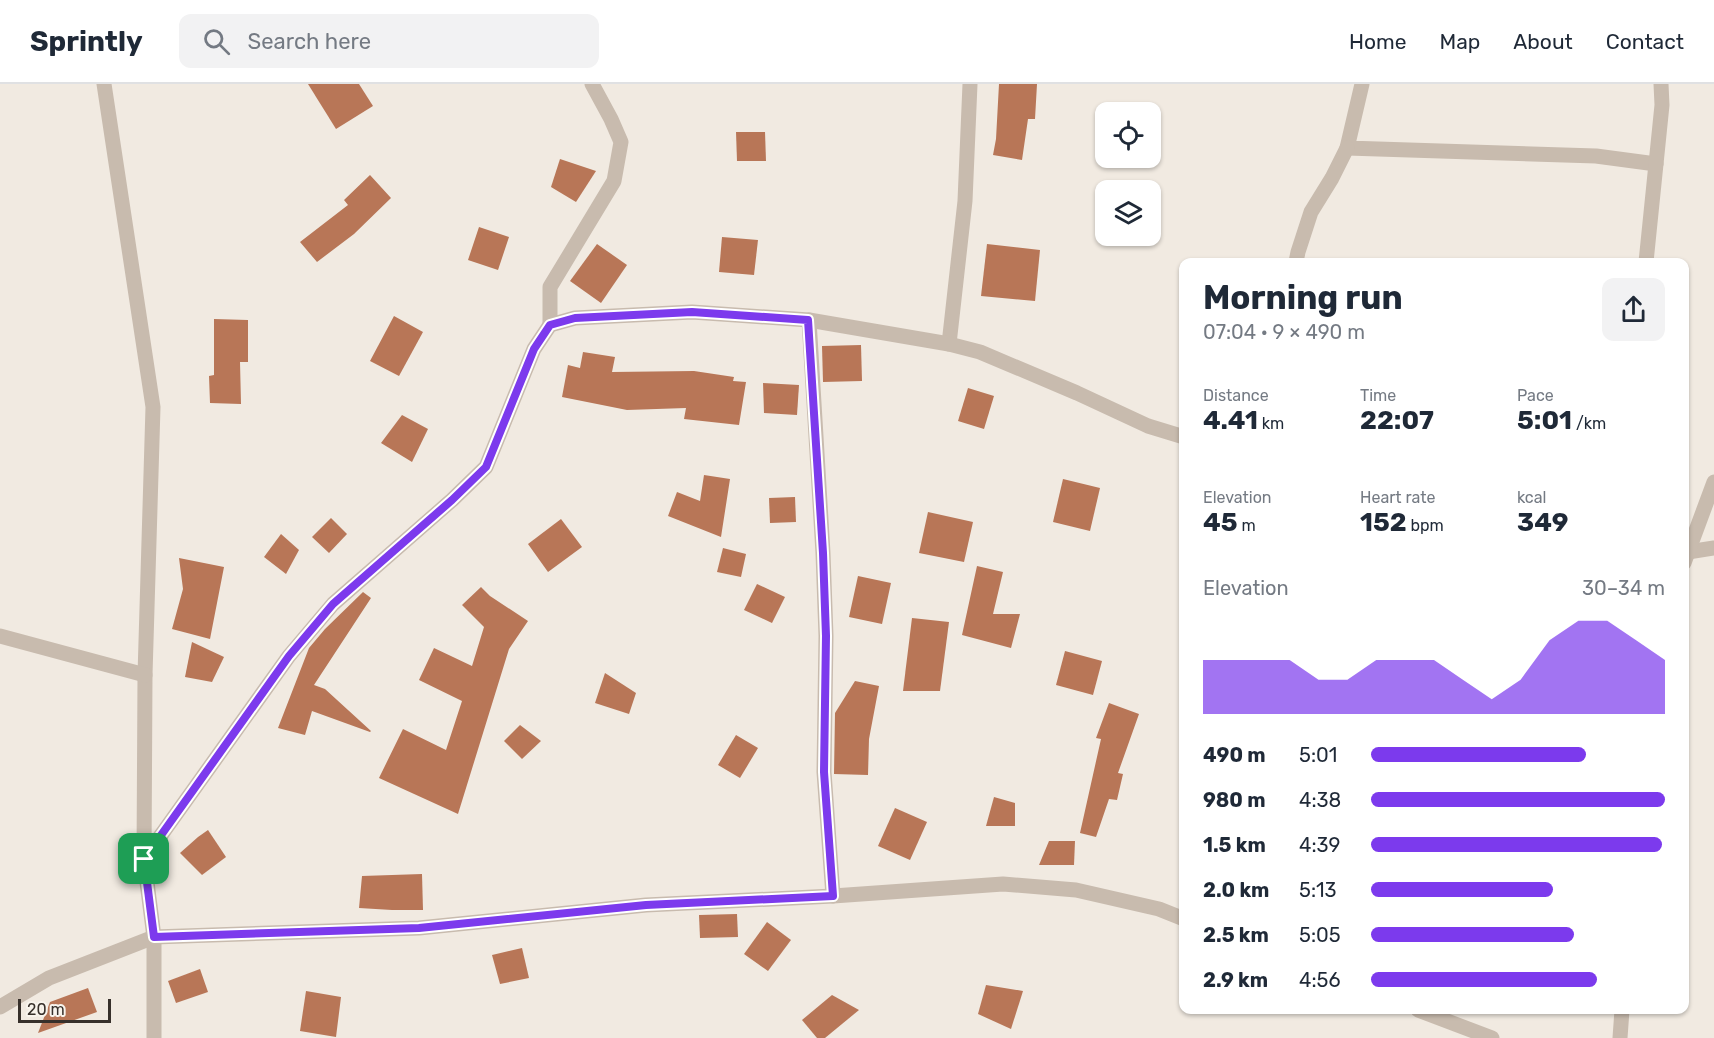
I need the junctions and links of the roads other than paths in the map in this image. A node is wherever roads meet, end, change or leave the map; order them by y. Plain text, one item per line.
1 (104, 84) edge
2 (592, 84) edge
3 (970, 84) edge
4 (1362, 84) edge
5 (1661, 84) edge
6 (1347, 148) junction
7 (1656, 164) junction
8 (1297, 258) edge
9 (1646, 258) edge
10 (808, 320) junction
11 (550, 325) junction
12 (949, 344) junction
13 (1179, 435) edge
14 (1714, 482) edge
15 (1689, 532) edge
16 (1714, 548) edge
17 (1689, 557) edge
18 (0, 636) edge
19 (145, 675) junction
20 (144, 859) junction
21 (833, 896) junction
22 (1179, 917) edge
23 (154, 937) junction
24 (0, 1007) edge
25 (1429, 1014) edge
26 (1622, 1014) edge
27 (154, 1038) edge
28 (1492, 1038) edge
29 (1620, 1038) edge

1 - 19 street
2 - 11 street
3 - 12 street
4 - 6 street
5 - 7 street
6 - 7 street
6 - 8 street
7 - 9 street
10 - 11 street
10 - 12 street
10 - 21 street
11 - 20 street
12 - 13 street
14 - 15 street
16 - 17 street
18 - 19 street
19 - 20 street
20 - 23 street
21 - 22 street
21 - 23 street
23 - 24 street
23 - 27 street
25 - 28 street
26 - 29 street

